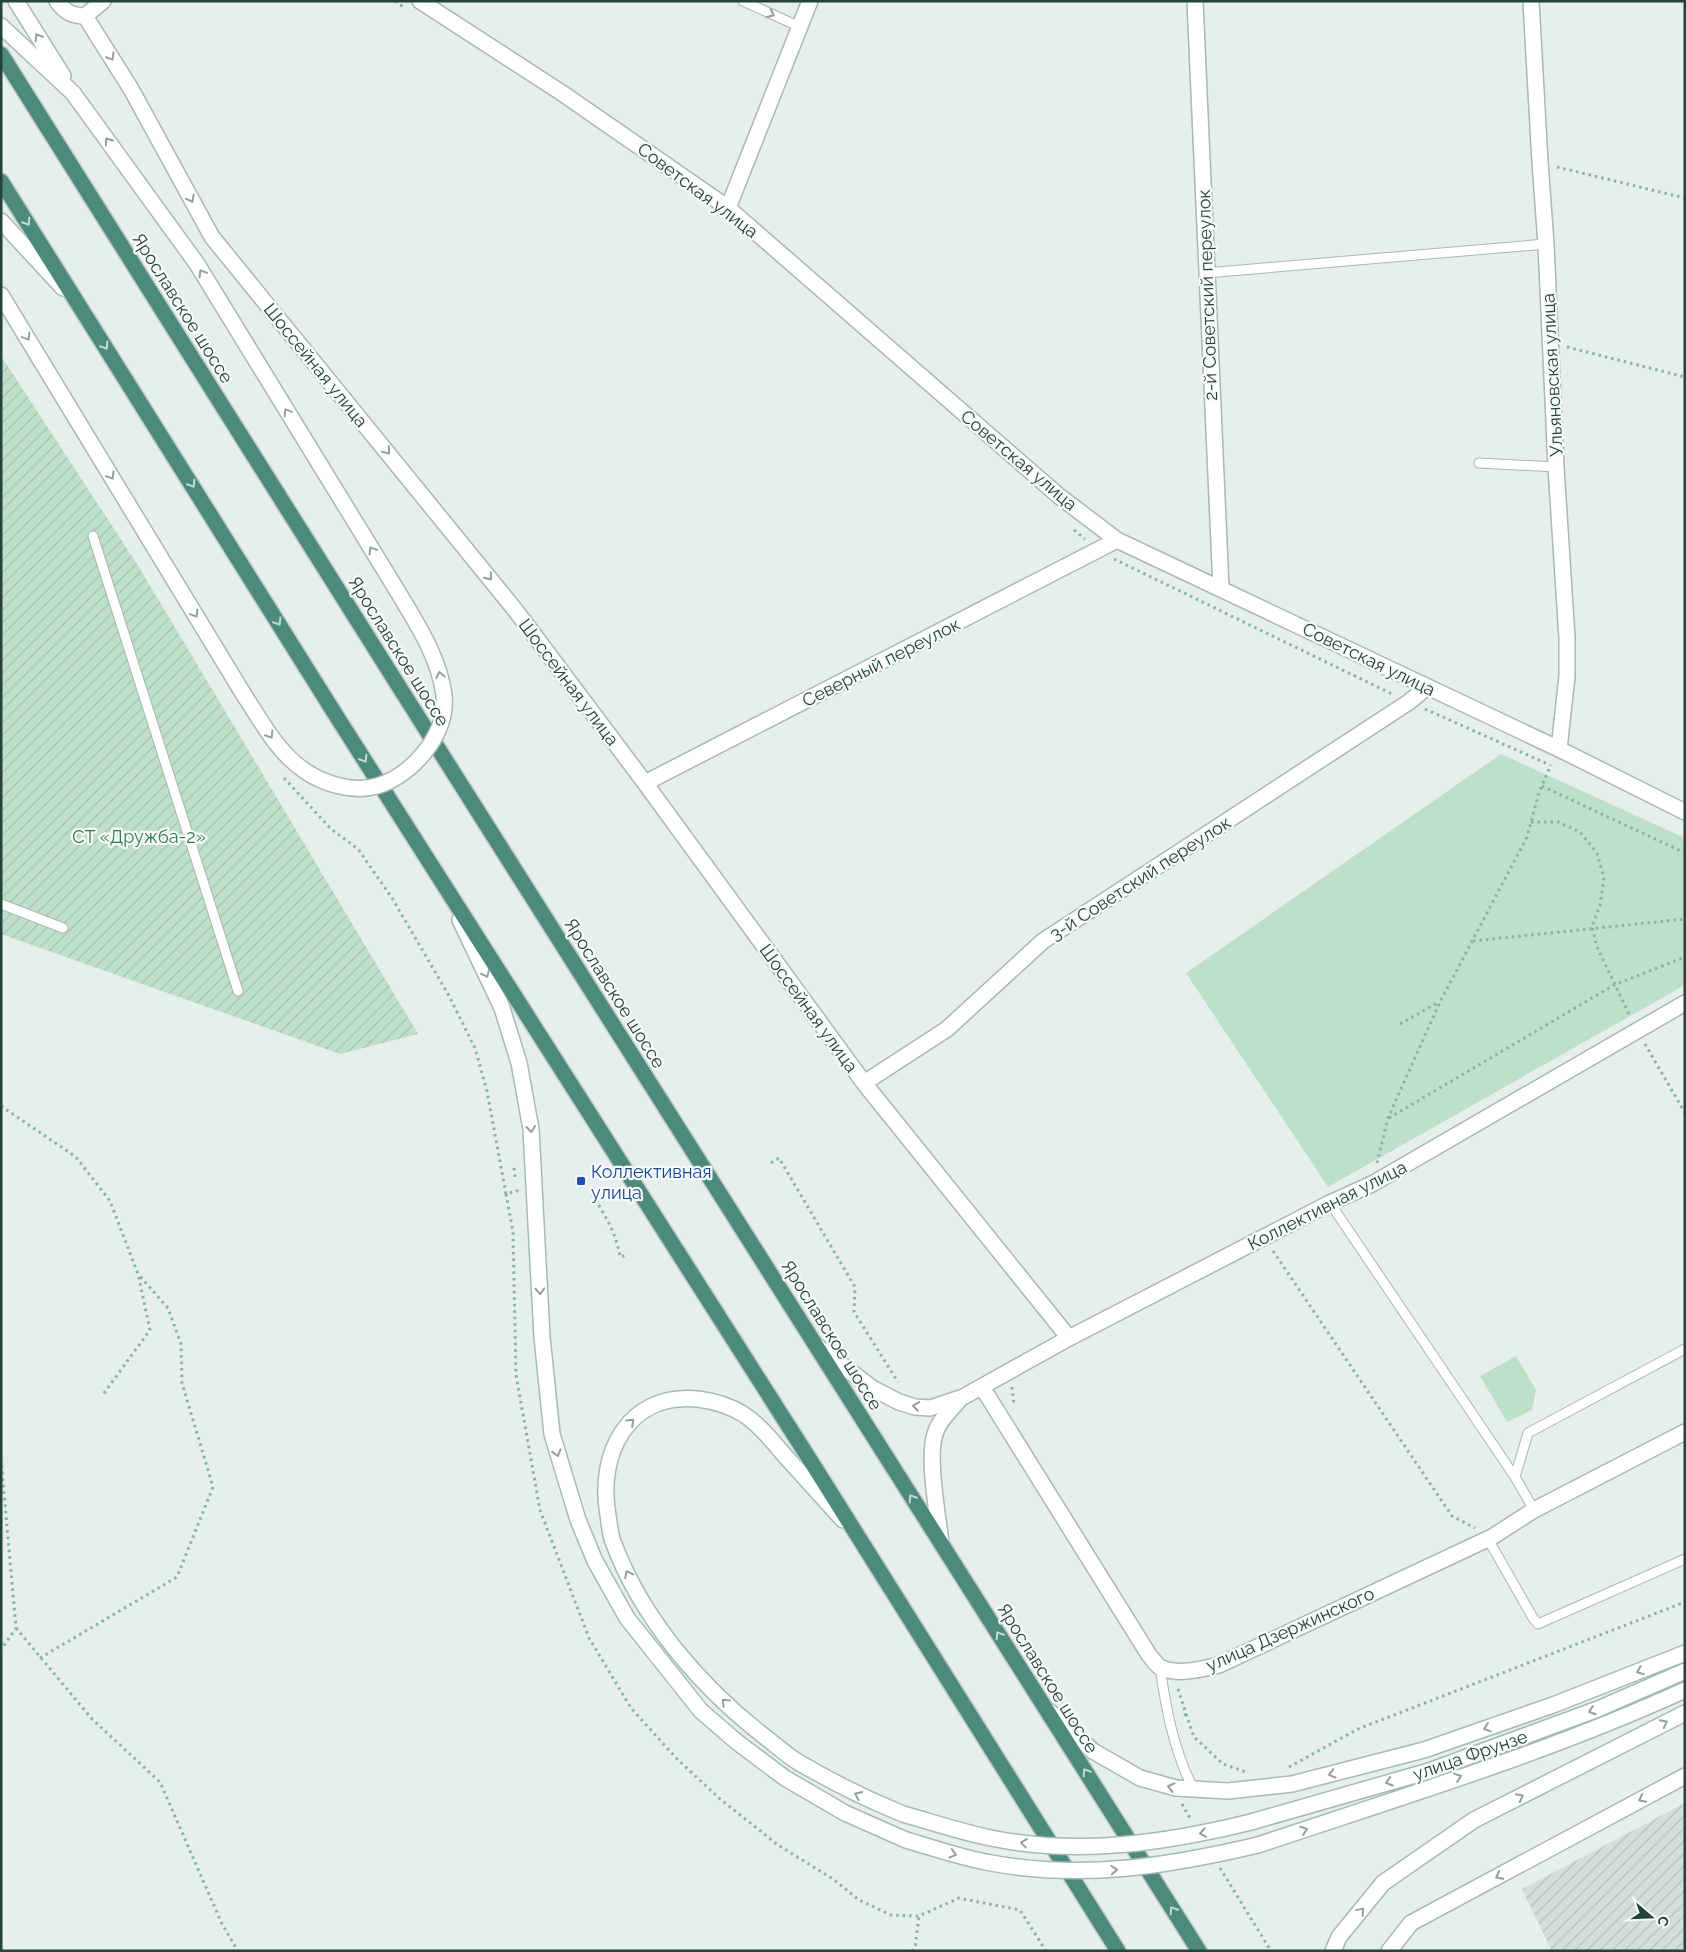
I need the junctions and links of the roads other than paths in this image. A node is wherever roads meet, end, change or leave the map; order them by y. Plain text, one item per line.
1 (16, 1) edge
2 (57, 1) edge
3 (103, 1) edge
4 (420, 1) edge
5 (743, 1) edge
6 (810, 1) edge
7 (1195, 1) edge
8 (1532, 1) edge
9 (85, 16) junction
10 (1, 26) edge
11 (800, 27) junction
12 (1, 54) edge
13 (73, 92) junction
14 (1, 181) edge
15 (728, 208) junction
16 (1, 221) edge
17 (1546, 244) junction
18 (1206, 273) junction
19 (1, 295) edge
20 (80, 305) junction
21 (1480, 463) dead end
22 (1556, 467) junction
23 (92, 536) dead end
24 (1117, 540) junction
25 (1221, 588) junction
26 (1427, 688) junction
27 (1560, 749) junction
28 (645, 783) junction
29 (1685, 812) edge
30 (443, 882) junction
31 (1, 904) edge
32 (63, 928) dead end
33 (238, 991) dead end
34 (1685, 1004) edge
35 (864, 1082) junction
36 (1330, 1203) junction
37 (1069, 1338) junction
38 (816, 1346) junction
39 (1685, 1349) edge
40 (982, 1387) junction
41 (963, 1397) junction
42 (1685, 1432) edge
43 (1515, 1477) junction
44 (1534, 1510) junction
45 (859, 1538) junction
46 (1490, 1538) junction
47 (941, 1543) junction
48 (1685, 1559) edge
49 (1685, 1653) edge
50 (1160, 1667) junction
51 (1685, 1671) edge
52 (1685, 1690) edge
53 (1044, 1706) junction
54 (1685, 1713) edge
55 (1685, 1776) edge
56 (1194, 1790) junction
57 (1118, 1951) edge
58 (1199, 1951) edge
59 (1334, 1951) edge
60 (1389, 1951) edge

13 -> 1 street
2 - 9 street
3 - 9 street
4 - 15 street, Советская улица
5 -> 11 lane
6 - 11 street
7 - 18 street, 2-й Советский переулок
8 - 17 street, Ульяновская улица
9 -> 28 street, Шоссейная улица
10 - 13 street
11 - 15 street
12 - 38 highway, Ярославское шоссе
19 -> 13 street, bridge
14 -> 20 highway
15 - 24 street, Советская улица
16 - 20 street
17 - 18 lane
17 - 22 street, Ульяновская улица
18 - 25 street, 2-й Советский переулок
20 -> 30 highway
21 - 22 lane
22 - 27 street, Ульяновская улица
23 - 33 lane
24 - 25 street, Советская улица
24 - 28 street, Северный переулок
25 - 26 street, Советская улица
26 - 27 street, Советская улица
26 - 35 street, 3-й Советский переулок
27 - 29 street, Советская улица
28 - 35 street, Шоссейная улица
30 - 45 highway
30 -> 52 street, улица Фрунзе, bridge
31 - 32 lane
34 - 36 street, Коллективная улица
35 - 37 street, Шоссейная улица
36 - 37 street, Коллективная улица
36 - 43 lane
37 - 40 street, Коллективная улица
41 -> 38 street, Коллективная улица
47 -> 38 highway, Ярославское шоссе
39 - 43 lane
40 - 41 street, Коллективная улица
40 - 50 street
41 - 47 street, Коллективная улица
42 - 44 street, улица Дзержинского
43 - 44 lane
44 - 46 street, улица Дзержинского
51 -> 45 street, улица Фрунзе, bridge
45 - 57 highway
46 - 48 lane
46 - 50 street, улица Дзержинского
53 -> 47 highway, Ярославское шоссе
49 -> 56 street
50 - 56 lane
56 -> 53 street
58 -> 53 highway, Ярославское шоссе
59 -> 54 street
55 -> 60 street

